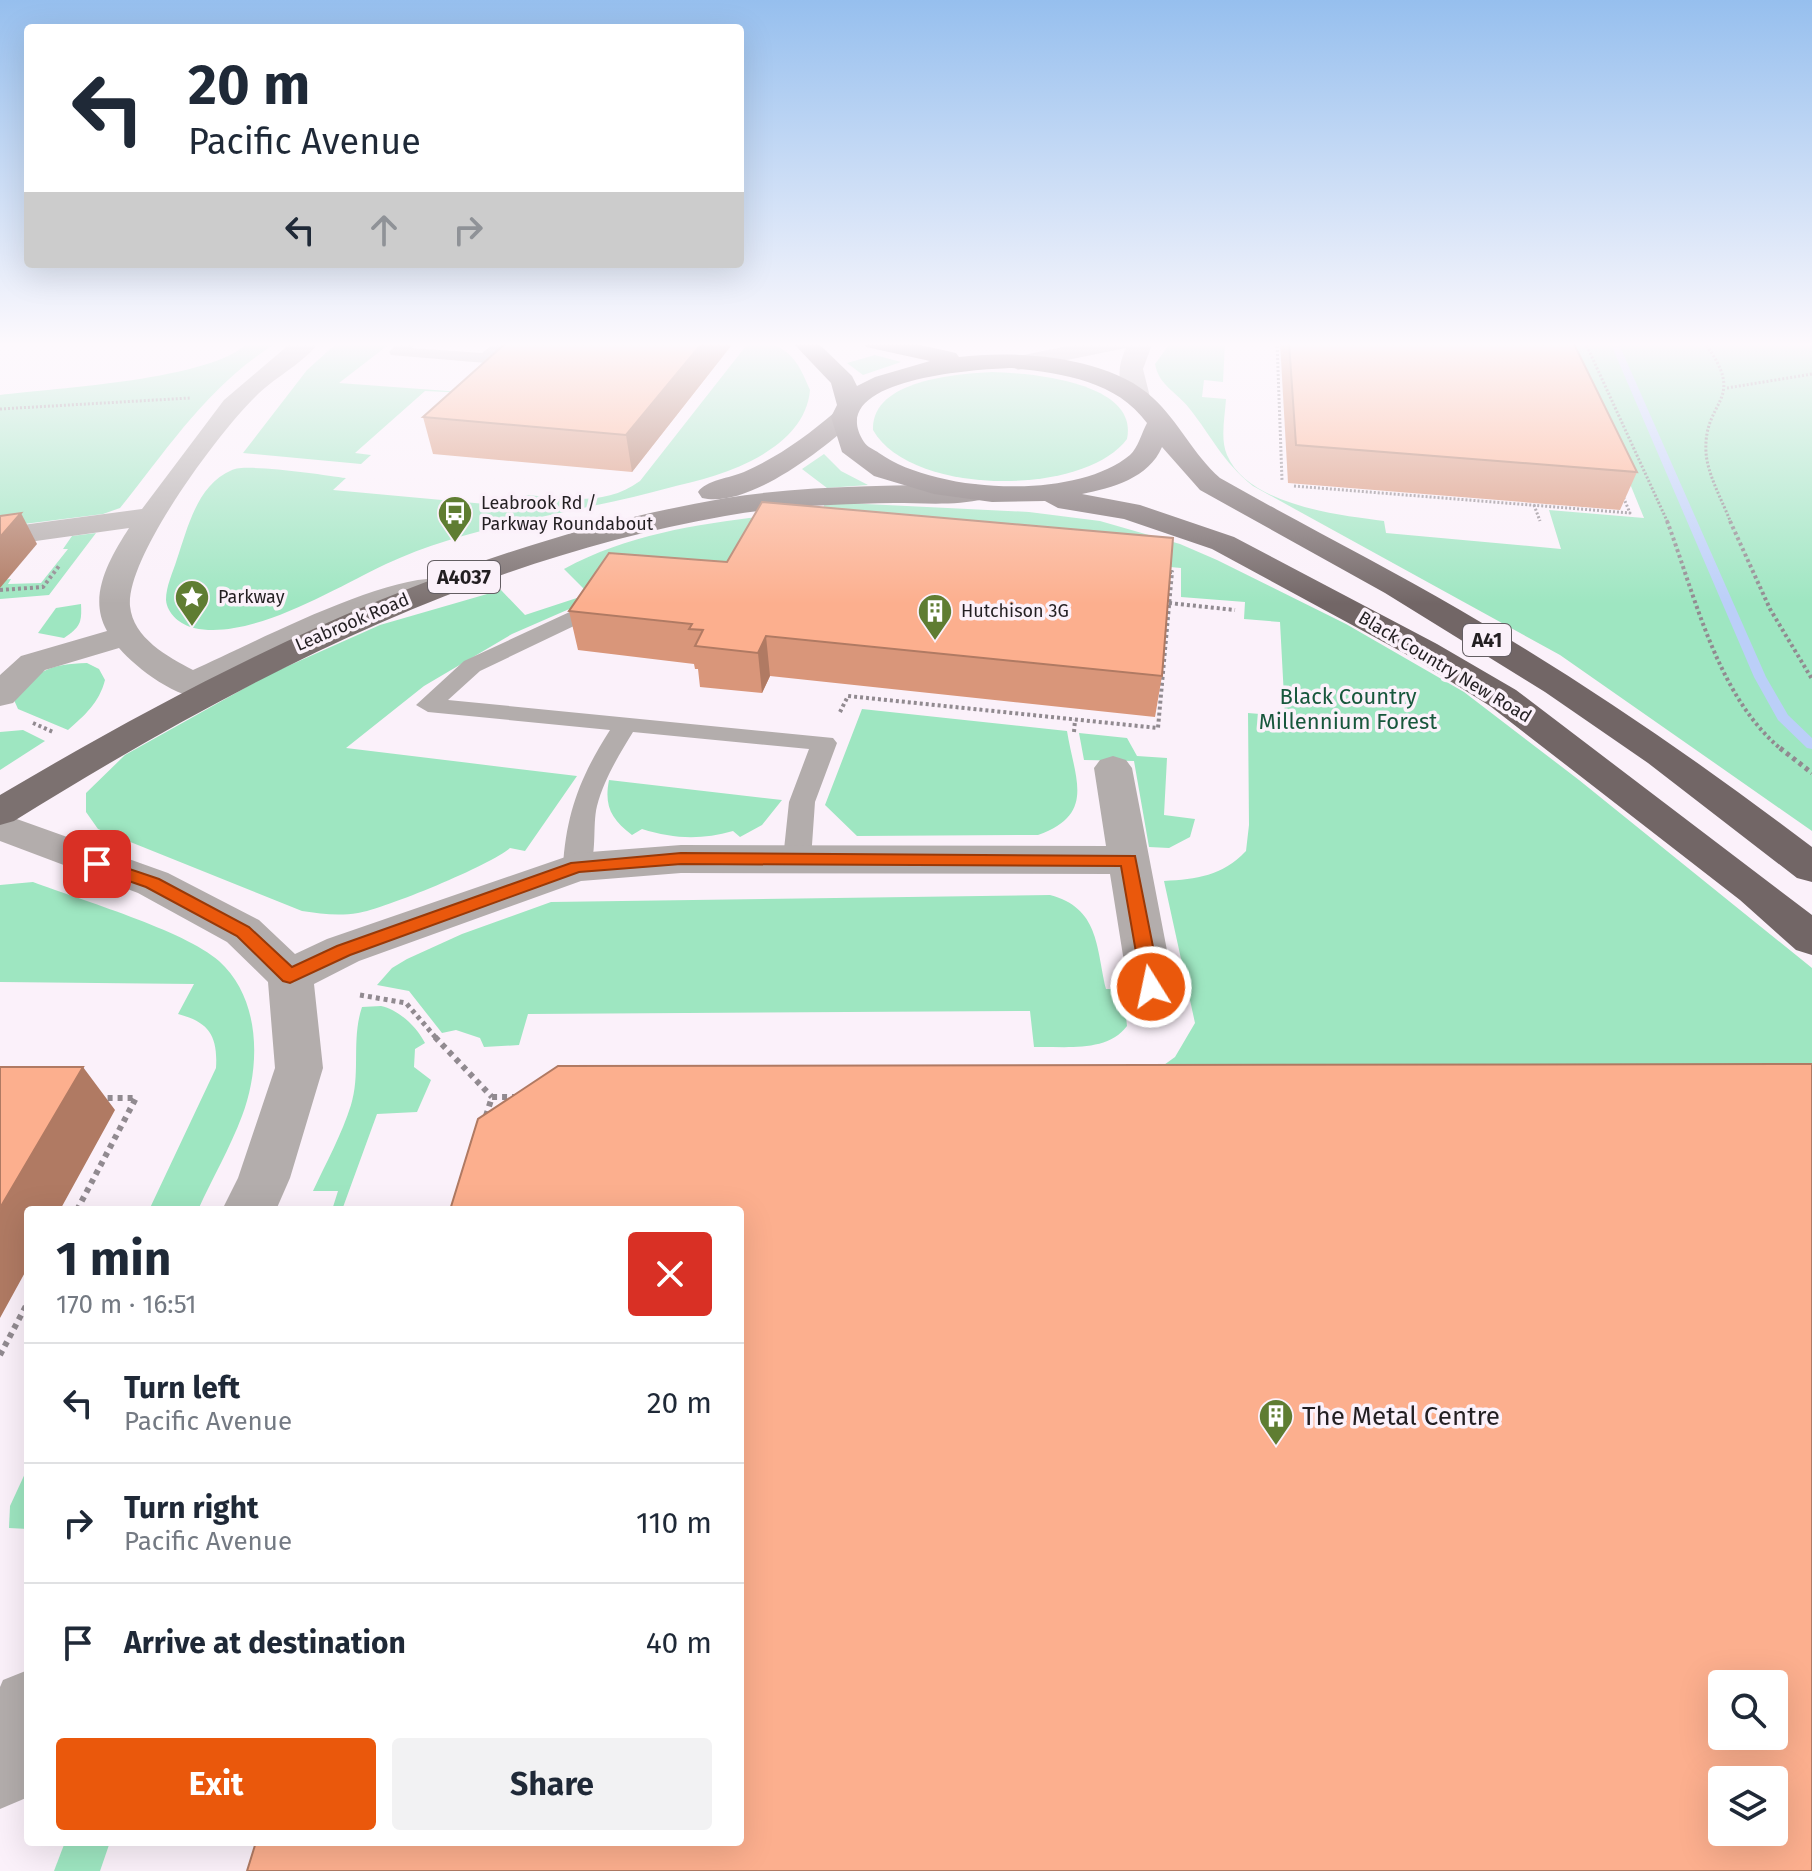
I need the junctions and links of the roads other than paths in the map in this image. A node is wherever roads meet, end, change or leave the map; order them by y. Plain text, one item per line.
1 (215, 429) edge
2 (829, 429) edge
3 (845, 429) edge
4 (1159, 429) edge
5 (1163, 429) edge
6 (974, 493) junction
7 (1028, 494) junction
8 (153, 516) junction
9 (0, 537) edge
10 (438, 587) joint
11 (589, 610) edge
12 (125, 636) junction
13 (192, 683) junction
14 (0, 695) edge
15 (626, 724) junction
16 (1113, 768) dead end
17 (0, 781) edge
18 (0, 812) edge
19 (0, 826) edge
20 (797, 859) junction
21 (1129, 860) junction
22 (577, 867) junction
23 (1812, 868) edge
24 (1812, 939) edge
25 (290, 976) junction
26 (1151, 987) dead end
27 (251, 1206) edge
28 (24, 1715) edge
29 (0, 1772) edge

1 - 8 street
2 - 13 main road, Leabrook Road / A4037
3 - 6 highway, A41
4 - 7 highway, A41
5 - 23 highway, Black Country New Road / A41
6 - 7 highway, A41
6 - 10 main road, Leabrook Road / A4037
7 - 24 highway, Black Country New Road / A41
8 - 9 street
8 - 12 street
10 - 13 street
11 - 15 lane
12 - 13 street
12 - 14 street
13 - 17 main road, Leabrook Road / A4037
13 - 18 main road, Leabrook Road / A4037
15 - 20 lane
15 - 22 lane
16 - 21 street
19 - 25 street
20 - 21 street
20 - 22 street
21 - 26 street
22 - 25 street
25 - 27 street
28 - 29 street

